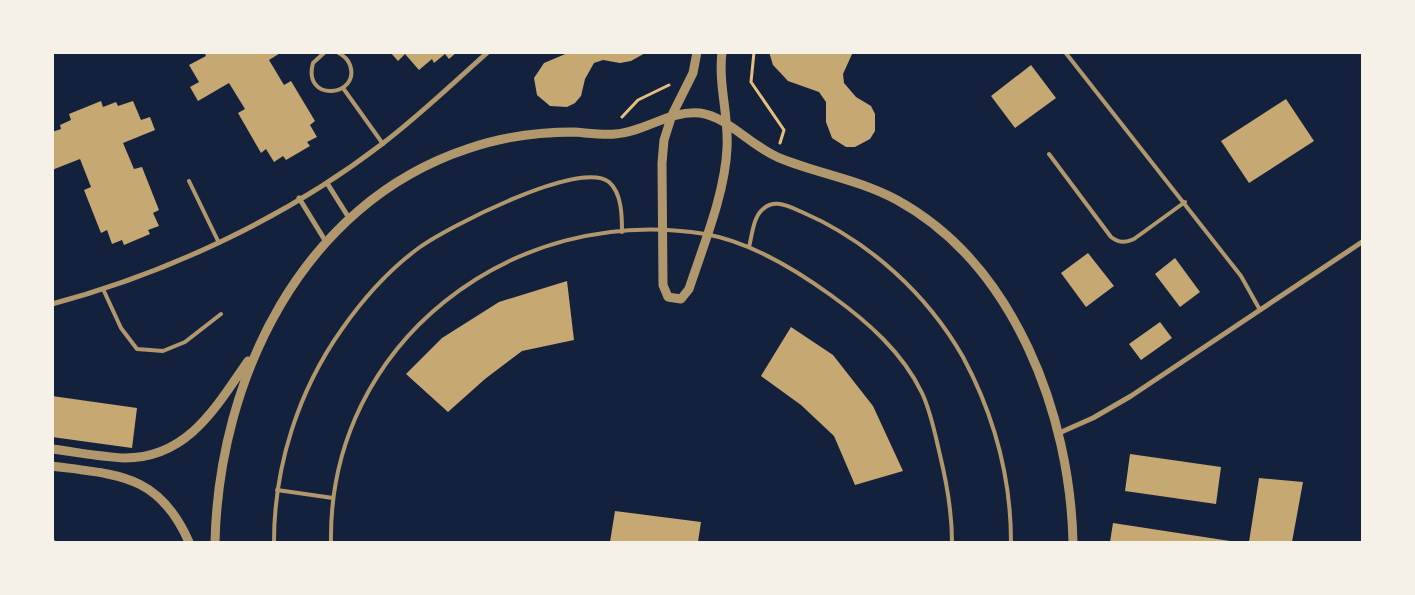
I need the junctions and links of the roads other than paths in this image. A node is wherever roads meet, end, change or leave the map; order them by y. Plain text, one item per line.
1 (325, 52) edge
2 (337, 52) edge
3 (488, 52) edge
4 (697, 52) edge
5 (722, 52) edge
6 (1065, 52) edge
7 (343, 88) junction
8 (672, 115) junction
9 (726, 122) junction
10 (383, 144) junction
11 (1049, 154) dead end
12 (189, 181) dead end
13 (327, 183) junction
14 (299, 198) junction
15 (1185, 202) junction
16 (349, 218) junction
17 (663, 230) junction
18 (622, 232) junction
19 (707, 234) junction
20 (326, 242) junction
21 (1362, 242) edge
22 (220, 243) junction
23 (750, 248) junction
24 (103, 289) junction
25 (52, 304) edge
26 (1260, 310) junction
27 (221, 314) dead end
28 (257, 349) junction
29 (1059, 433) junction
30 (52, 449) edge
31 (52, 466) edge
32 (277, 490) junction
33 (334, 498) junction
34 (189, 542) edge
35 (216, 542) edge
36 (274, 542) edge
37 (331, 542) edge
38 (952, 542) edge
39 (1011, 542) edge
40 (1073, 542) edge

1 - 7 lane
2 - 7 lane
3 - 10 street
4 - 8 street
5 - 9 street
6 - 15 lane
7 - 10 lane
8 - 9 street
8 - 16 street
8 - 17 street
9 - 19 street
9 - 29 street
10 - 13 street
11 - 15 lane
12 - 22 lane
13 - 14 street
13 - 16 street
14 - 20 street
14 - 22 street
15 - 26 lane
16 - 20 street
17 - 18 lane
17 - 19 lane
17 - 19 street
18 - 32 lane
18 - 33 lane
19 - 23 lane
20 - 28 street
21 - 26 street
22 - 24 street
23 - 38 lane
23 - 39 lane
24 - 25 street
24 - 27 lane
26 - 29 street
28 - 30 street
28 - 35 street
29 - 40 street
31 - 34 street
32 - 33 lane
32 - 36 lane
33 - 37 lane

